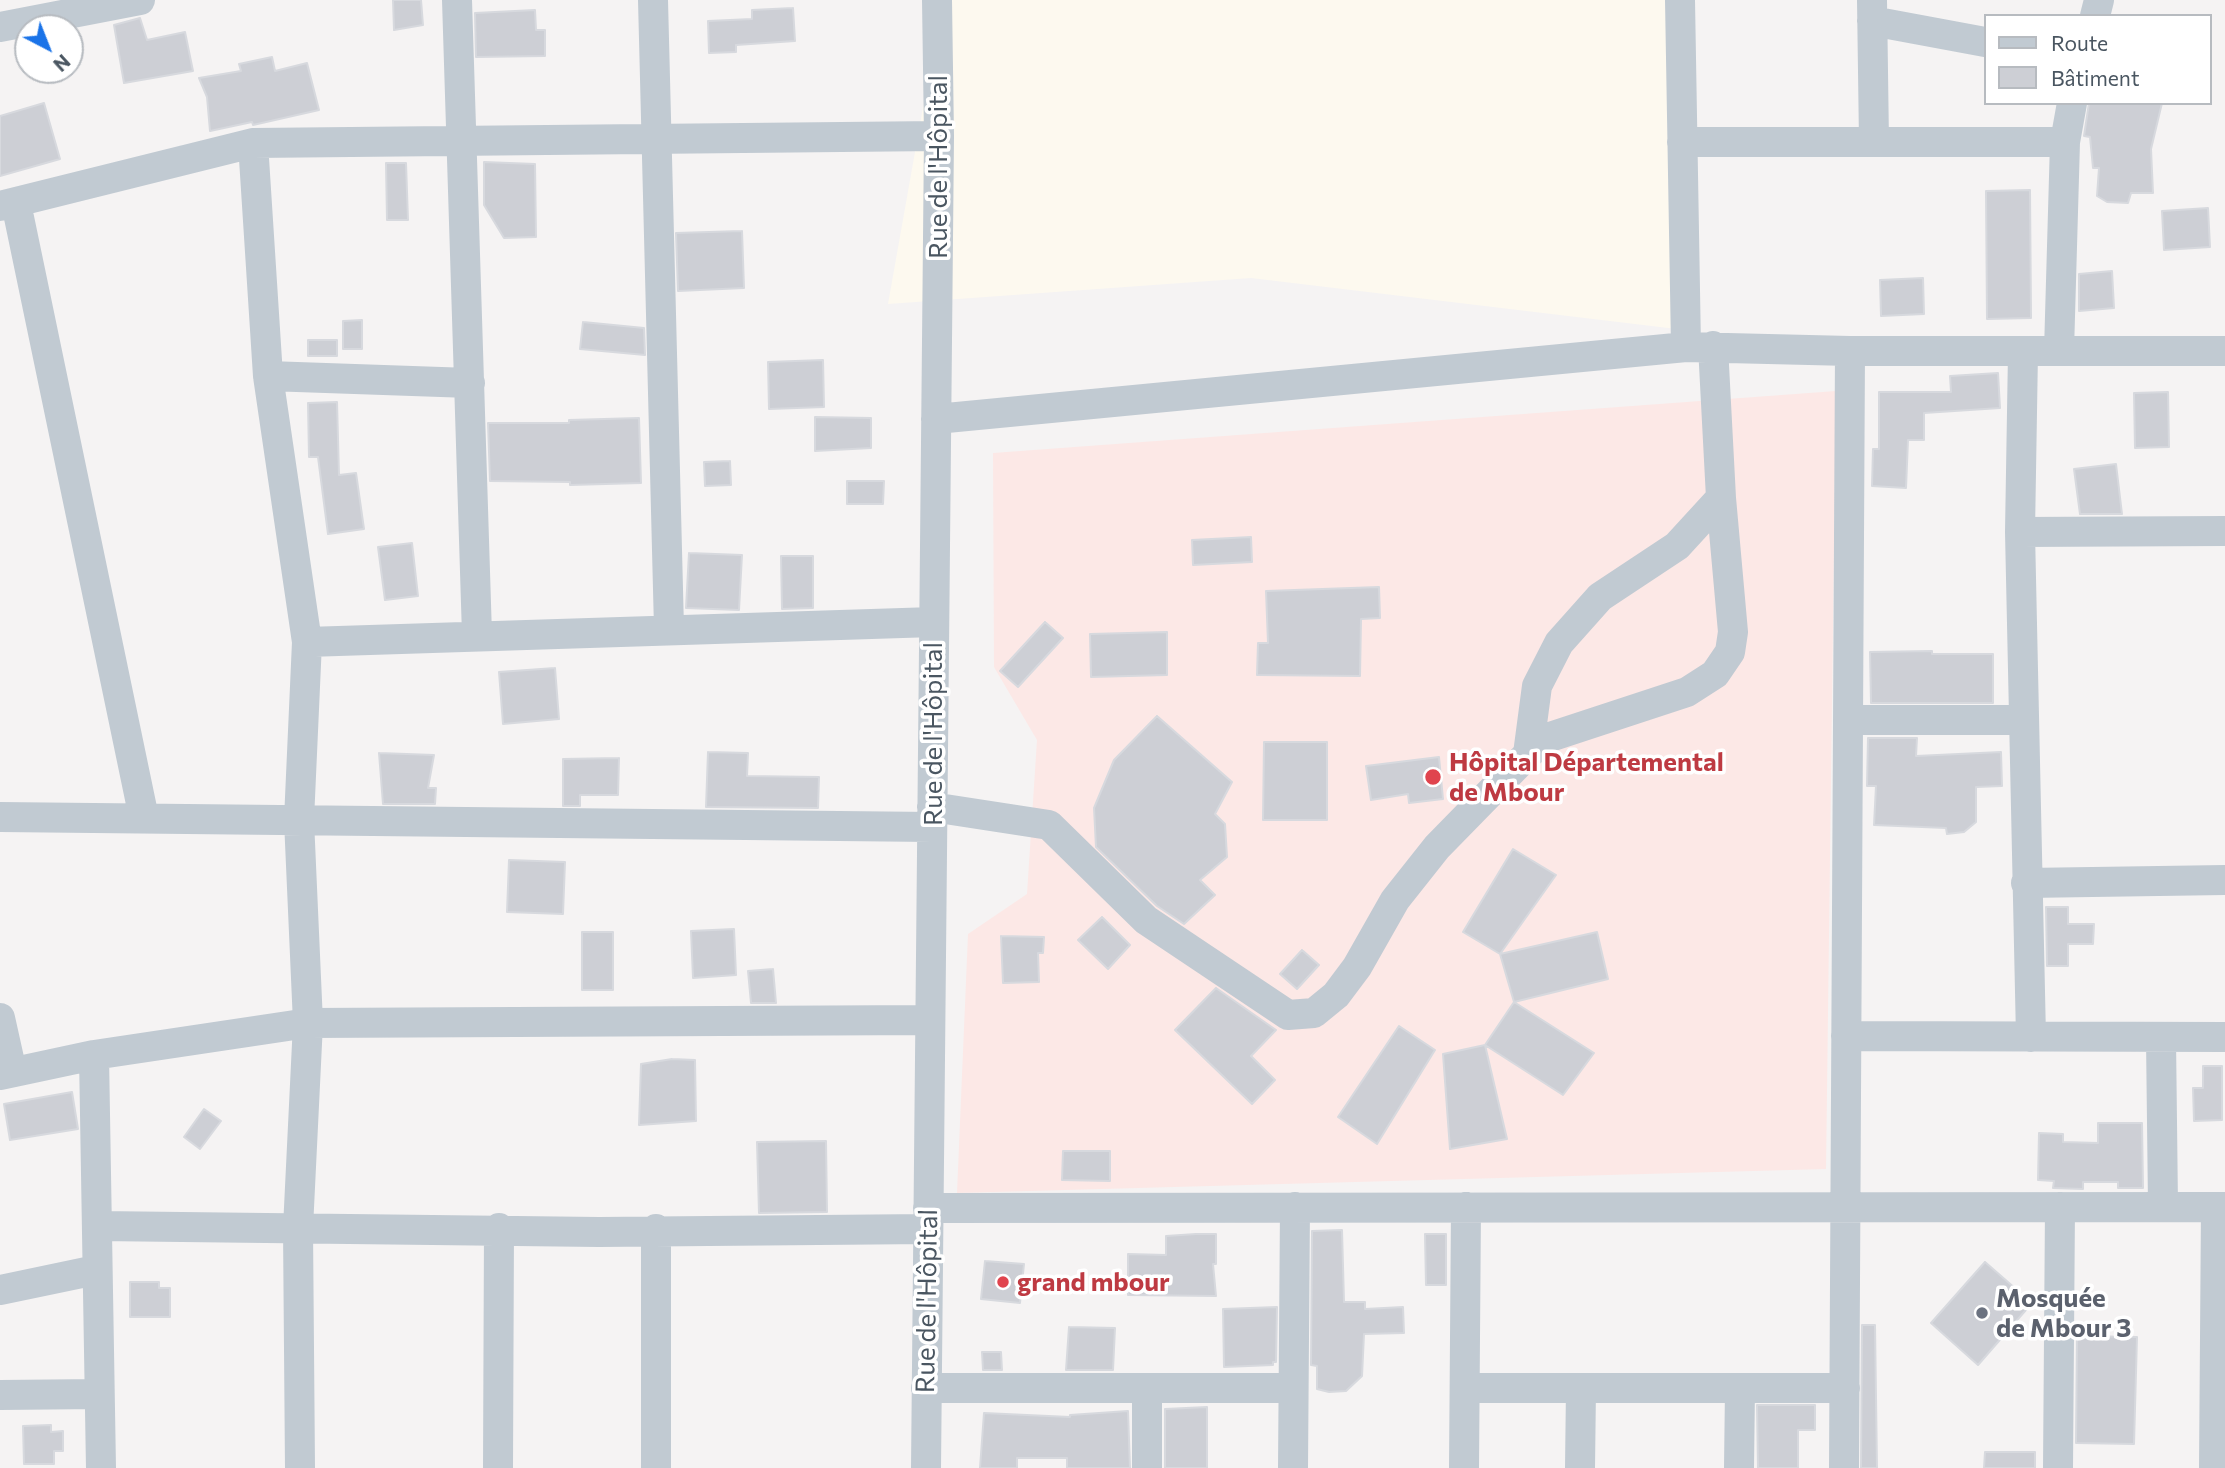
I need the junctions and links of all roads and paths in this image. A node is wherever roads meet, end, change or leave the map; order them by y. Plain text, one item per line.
1 (140, 0) edge
2 (457, 0) edge
3 (653, 0) edge
4 (937, 0) edge
5 (1680, 0) edge
6 (1872, 10) edge
7 (0, 26) edge
8 (1983, 41) edge
9 (2072, 105) edge
10 (939, 136) junction
11 (654, 139) junction
12 (464, 141) junction
13 (1682, 142) junction
14 (1874, 142) junction
15 (2066, 142) junction
16 (253, 143) junction
17 (8, 205) edge
18 (1699, 347) junction
19 (1850, 351) junction
20 (2059, 351) junction
21 (2225, 351) edge
22 (2023, 352) junction
23 (268, 376) junction
24 (470, 383) junction
25 (936, 419) junction
26 (1721, 498) junction
27 (2225, 531) edge
28 (2020, 532) junction
29 (1677, 546) junction
30 (1726, 558) junction
31 (934, 622) junction
32 (669, 628) junction
33 (477, 635) junction
34 (307, 642) junction
35 (1849, 720) junction
36 (2022, 720) junction
37 (1528, 754) junction
38 (0, 817) edge
39 (932, 817) junction
40 (144, 818) junction
41 (299, 820) junction
42 (2225, 880) edge
43 (2026, 883) junction
44 (0, 1018) edge
45 (930, 1020) junction
46 (307, 1023) junction
47 (1846, 1036) junction
48 (2031, 1037) junction
49 (2161, 1038) junction
50 (2225, 1038) edge
51 (94, 1055) junction
52 (6, 1073) edge
53 (2163, 1206) junction
54 (1295, 1207) junction
55 (1466, 1207) junction
56 (1846, 1207) junction
57 (2060, 1207) junction
58 (2220, 1207) edge
59 (928, 1218) junction
60 (99, 1226) junction
61 (298, 1228) junction
62 (499, 1228) junction
63 (656, 1229) junction
64 (96, 1270) junction
65 (0, 1290) edge
66 (2220, 1375) edge
67 (926, 1388) junction
68 (1147, 1388) junction
69 (1293, 1388) junction
70 (1465, 1388) junction
71 (1581, 1388) junction
72 (1740, 1388) junction
73 (1845, 1388) junction
74 (99, 1394) junction
75 (0, 1395) edge
76 (101, 1468) edge
77 (300, 1468) edge
78 (498, 1468) edge
79 (656, 1468) edge
80 (926, 1468) edge
81 (1147, 1468) edge
82 (1293, 1468) edge
83 (1464, 1468) edge
84 (1580, 1468) edge
85 (1739, 1468) edge
86 (1844, 1468) edge
87 (2058, 1468) edge
88 (2214, 1468) edge

1 - 7 street
2 - 12 street
3 - 11 street
4 - 10 street, Rue de l'Hôpital
5 - 13 street
6 - 8 street
6 - 14 street
9 - 15 street
10 - 11 street
10 - 25 street, Rue de l'Hôpital
11 - 12 street
11 - 32 street
12 - 16 street
12 - 24 street
13 - 14 street
13 - 18 street
14 - 15 street
15 - 20 street
16 - 17 street
16 - 23 street
17 - 40 street
18 - 19 street
18 - 25 street
18 - 26 street
19 - 22 street
19 - 35 street
20 - 21 street
20 - 22 street
22 - 28 street
23 - 24 street
23 - 34 street
24 - 33 street
25 - 31 street, Rue de l'Hôpital
26 - 29 street
26 - 30 street
27 - 28 street
28 - 36 street
29 - 30 street
29 - 37 street
30 - 37 street
31 - 32 street
31 - 39 street, Rue de l'Hôpital
32 - 33 street
33 - 34 street
34 - 41 street
35 - 36 street
35 - 47 street
36 - 43 street
37 - 39 street
38 - 40 street
39 - 41 street
39 - 45 street, Rue de l'Hôpital
40 - 41 street
41 - 46 street
42 - 43 street
43 - 48 street
44 - 52 street
45 - 46 street
45 - 59 street, Rue de l'Hôpital
46 - 51 street
46 - 61 street
47 - 48 street
47 - 56 street
48 - 49 street
49 - 50 street
49 - 53 street
51 - 52 street
51 - 60 street
53 - 57 street
53 - 58 street
54 - 55 street
54 - 59 street
54 - 69 street
55 - 56 street
55 - 70 street
56 - 57 street
56 - 73 street
57 - 87 street
58 - 66 street
59 - 63 street
59 - 67 street, Rue de l'Hôpital
60 - 61 street
60 - 64 street
61 - 62 street
61 - 77 street
62 - 63 street
62 - 78 street
63 - 79 street
64 - 65 street
64 - 74 street
66 - 88 street
67 - 68 street
67 - 80 street, Rue de l'Hôpital
68 - 69 street
68 - 81 street
69 - 82 street
70 - 71 street
70 - 83 street
71 - 72 street
71 - 84 street
72 - 73 street
72 - 85 street
73 - 86 street
74 - 75 street
74 - 76 street

